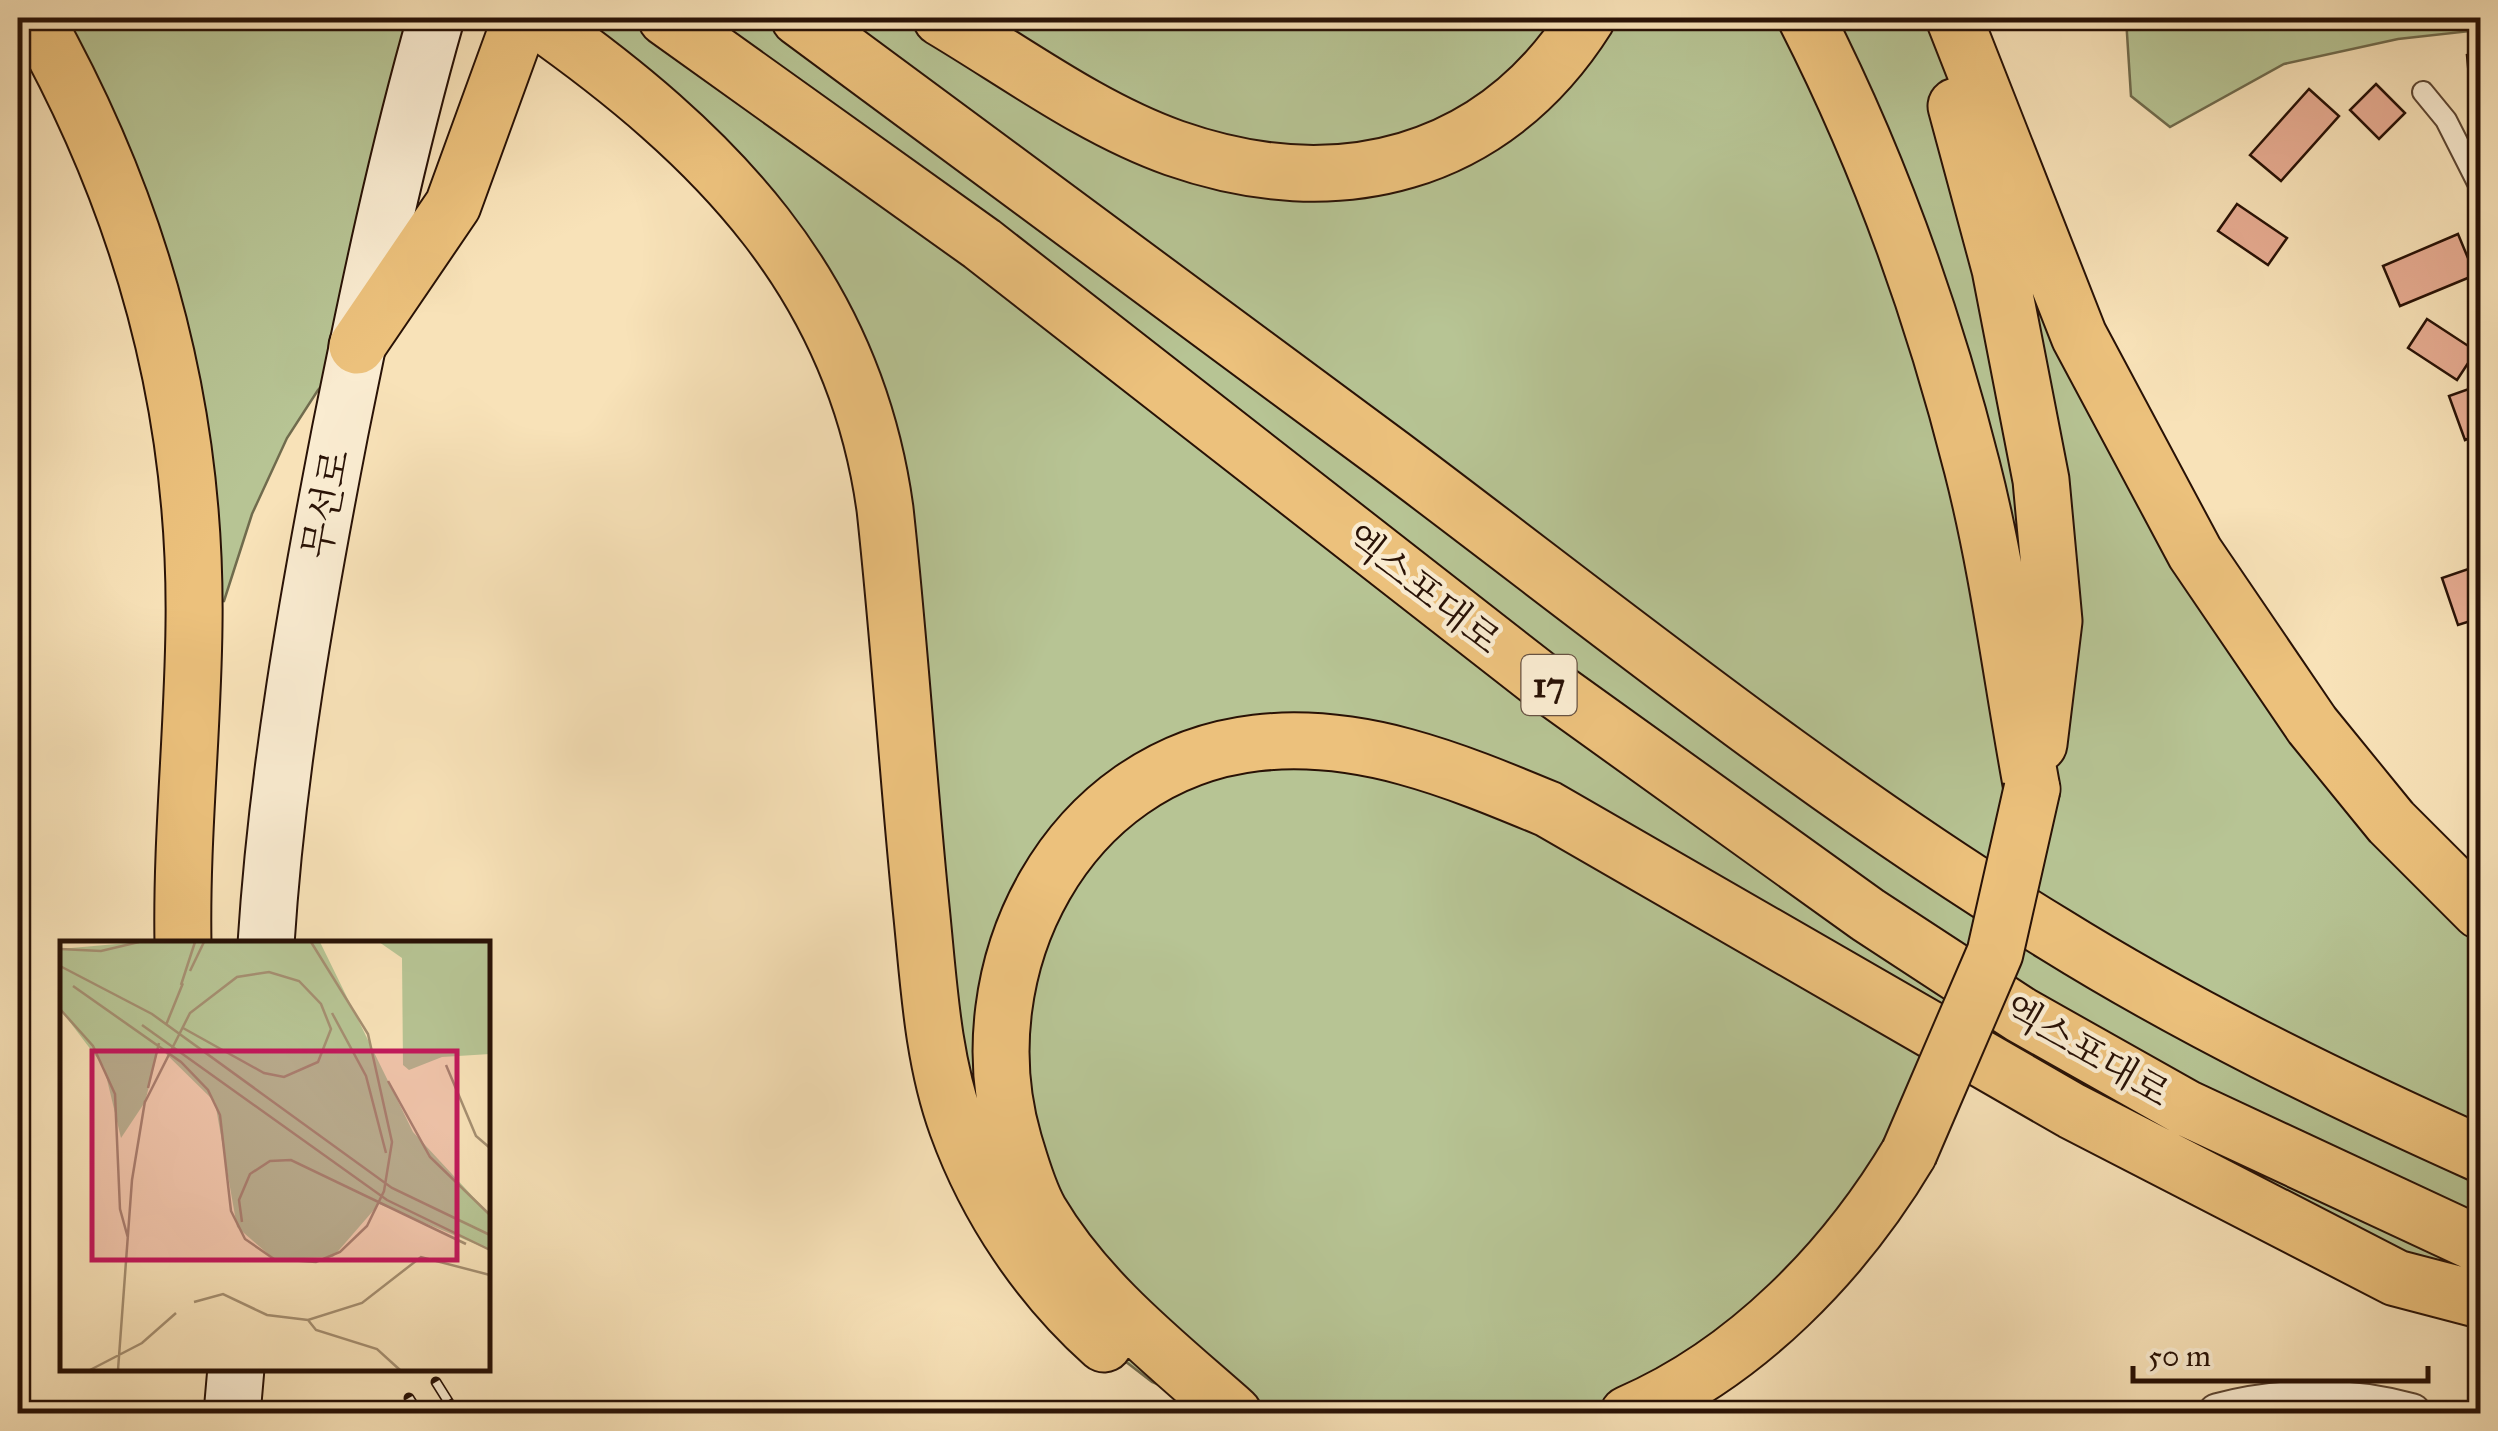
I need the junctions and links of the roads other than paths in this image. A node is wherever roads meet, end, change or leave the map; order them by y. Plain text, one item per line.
1 (35, 18) edge
2 (436, 18) edge
3 (521, 18) edge
4 (535, 18) edge
5 (666, 18) edge
6 (799, 18) edge
7 (941, 18) edge
8 (1587, 18) edge
9 (1806, 18) edge
10 (1929, 18) edge
11 (1954, 18) edge
12 (2424, 92) dead end
13 (2480, 186) edge
14 (358, 346) junction
15 (2032, 789) junction
16 (2480, 912) edge
17 (183, 941) edge
18 (266, 941) edge
19 (2480, 1154) edge
20 (2480, 1245) edge
21 (2480, 1300) edge
22 (236, 1371) edge
23 (232, 1414) edge
24 (1224, 1414) edge
25 (1234, 1414) edge
26 (1628, 1414) edge
27 (2218, 1414) edge
28 (2412, 1414) edge

1 - 17 highway
2 - 14 street, 무선로
3 - 14 highway
4 - 24 highway
5 - 20 highway, 엑스포대로 / 17
6 - 19 highway, 17
7 - 8 highway
9 - 15 highway
10 - 15 highway
11 - 16 highway
12 - 13 lane
14 - 18 street, 무선로
15 - 26 highway, bridge
21 - 25 highway
22 - 23 street
27 - 28 street

